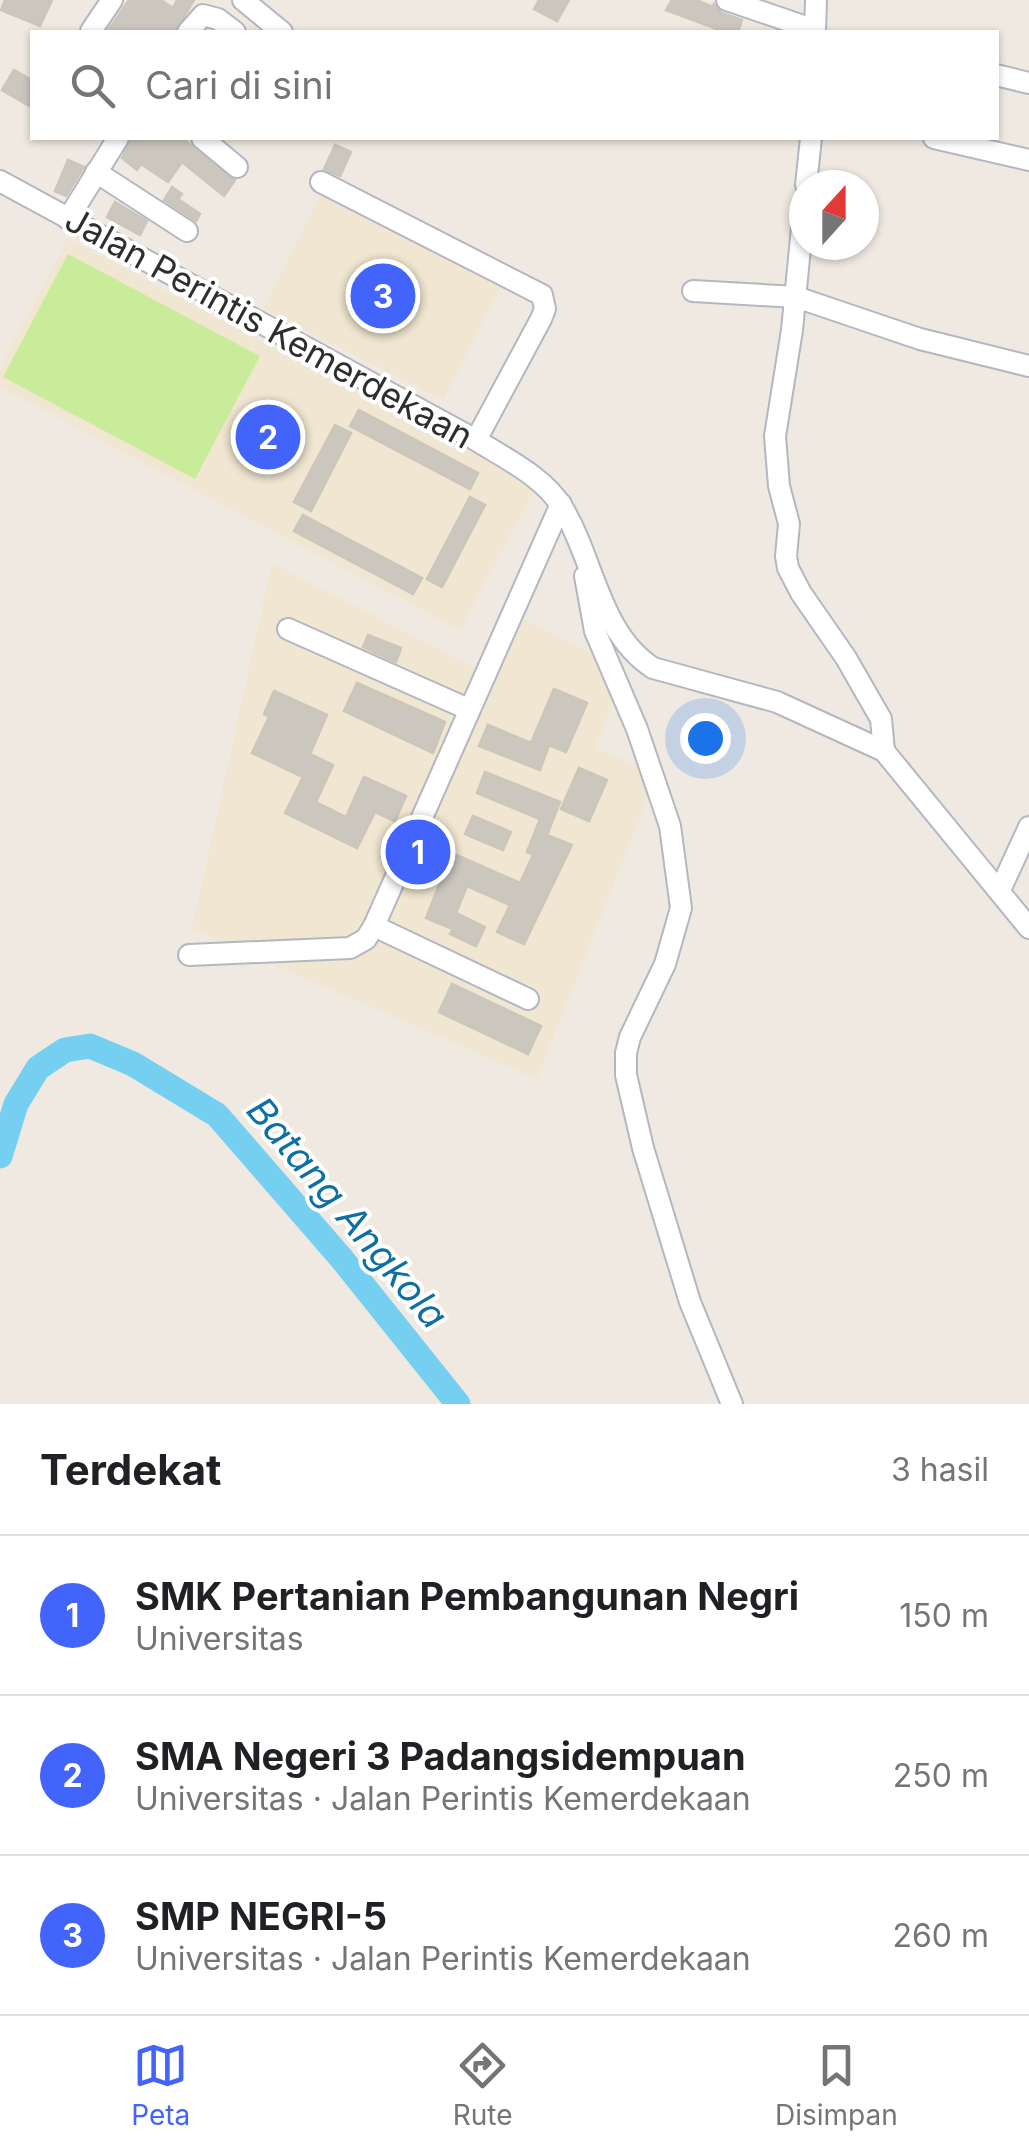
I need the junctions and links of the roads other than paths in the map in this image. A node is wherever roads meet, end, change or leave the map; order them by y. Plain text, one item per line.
1 (112, 0) edge
2 (243, 0) edge
3 (727, 0) edge
4 (816, 0) edge
5 (92, 30) edge
6 (190, 30) edge
7 (232, 30) edge
8 (280, 30) edge
9 (812, 30) edge
10 (815, 30) edge
11 (999, 76) edge
12 (1029, 83) edge
13 (117, 140) edge
14 (204, 140) edge
15 (811, 140) edge
16 (943, 140) edge
17 (1029, 160) edge
18 (237, 167) dead end
19 (808, 170) edge
20 (96, 172) junction
21 (0, 181) edge
22 (321, 182) dead end
23 (68, 219) junction
24 (187, 231) dead end
25 (799, 260) edge
26 (693, 291) dead end
27 (796, 297) junction
28 (1029, 366) edge
29 (476, 440) junction
30 (561, 504) junction
31 (578, 540) junction
32 (288, 629) dead end
33 (468, 709) junction
34 (884, 751) junction
35 (1029, 827) edge
36 (1000, 890) junction
37 (374, 926) junction
38 (1029, 928) edge
39 (190, 955) dead end
40 (528, 999) dead end
41 (732, 1404) edge

1 - 5 street
2 - 8 street
3 - 9 street
4 - 10 street
6 - 7 street
11 - 12 street
13 - 20 street
14 - 18 street
15 - 19 street
16 - 17 street
20 - 23 street
20 - 24 street
21 - 23 street, Jalan Perintis Kemerdekaan
22 - 29 street
23 - 29 street, Jalan Perintis Kemerdekaan
25 - 27 street
26 - 27 street
27 - 28 street
27 - 34 street
29 - 30 street, Jalan Perintis Kemerdekaan
30 - 31 street, Jalan Perintis Kemerdekaan
30 - 33 street
31 - 34 street
31 - 41 street
32 - 33 street
33 - 37 street
34 - 36 street
35 - 36 street
36 - 38 street
37 - 39 street
37 - 40 street

